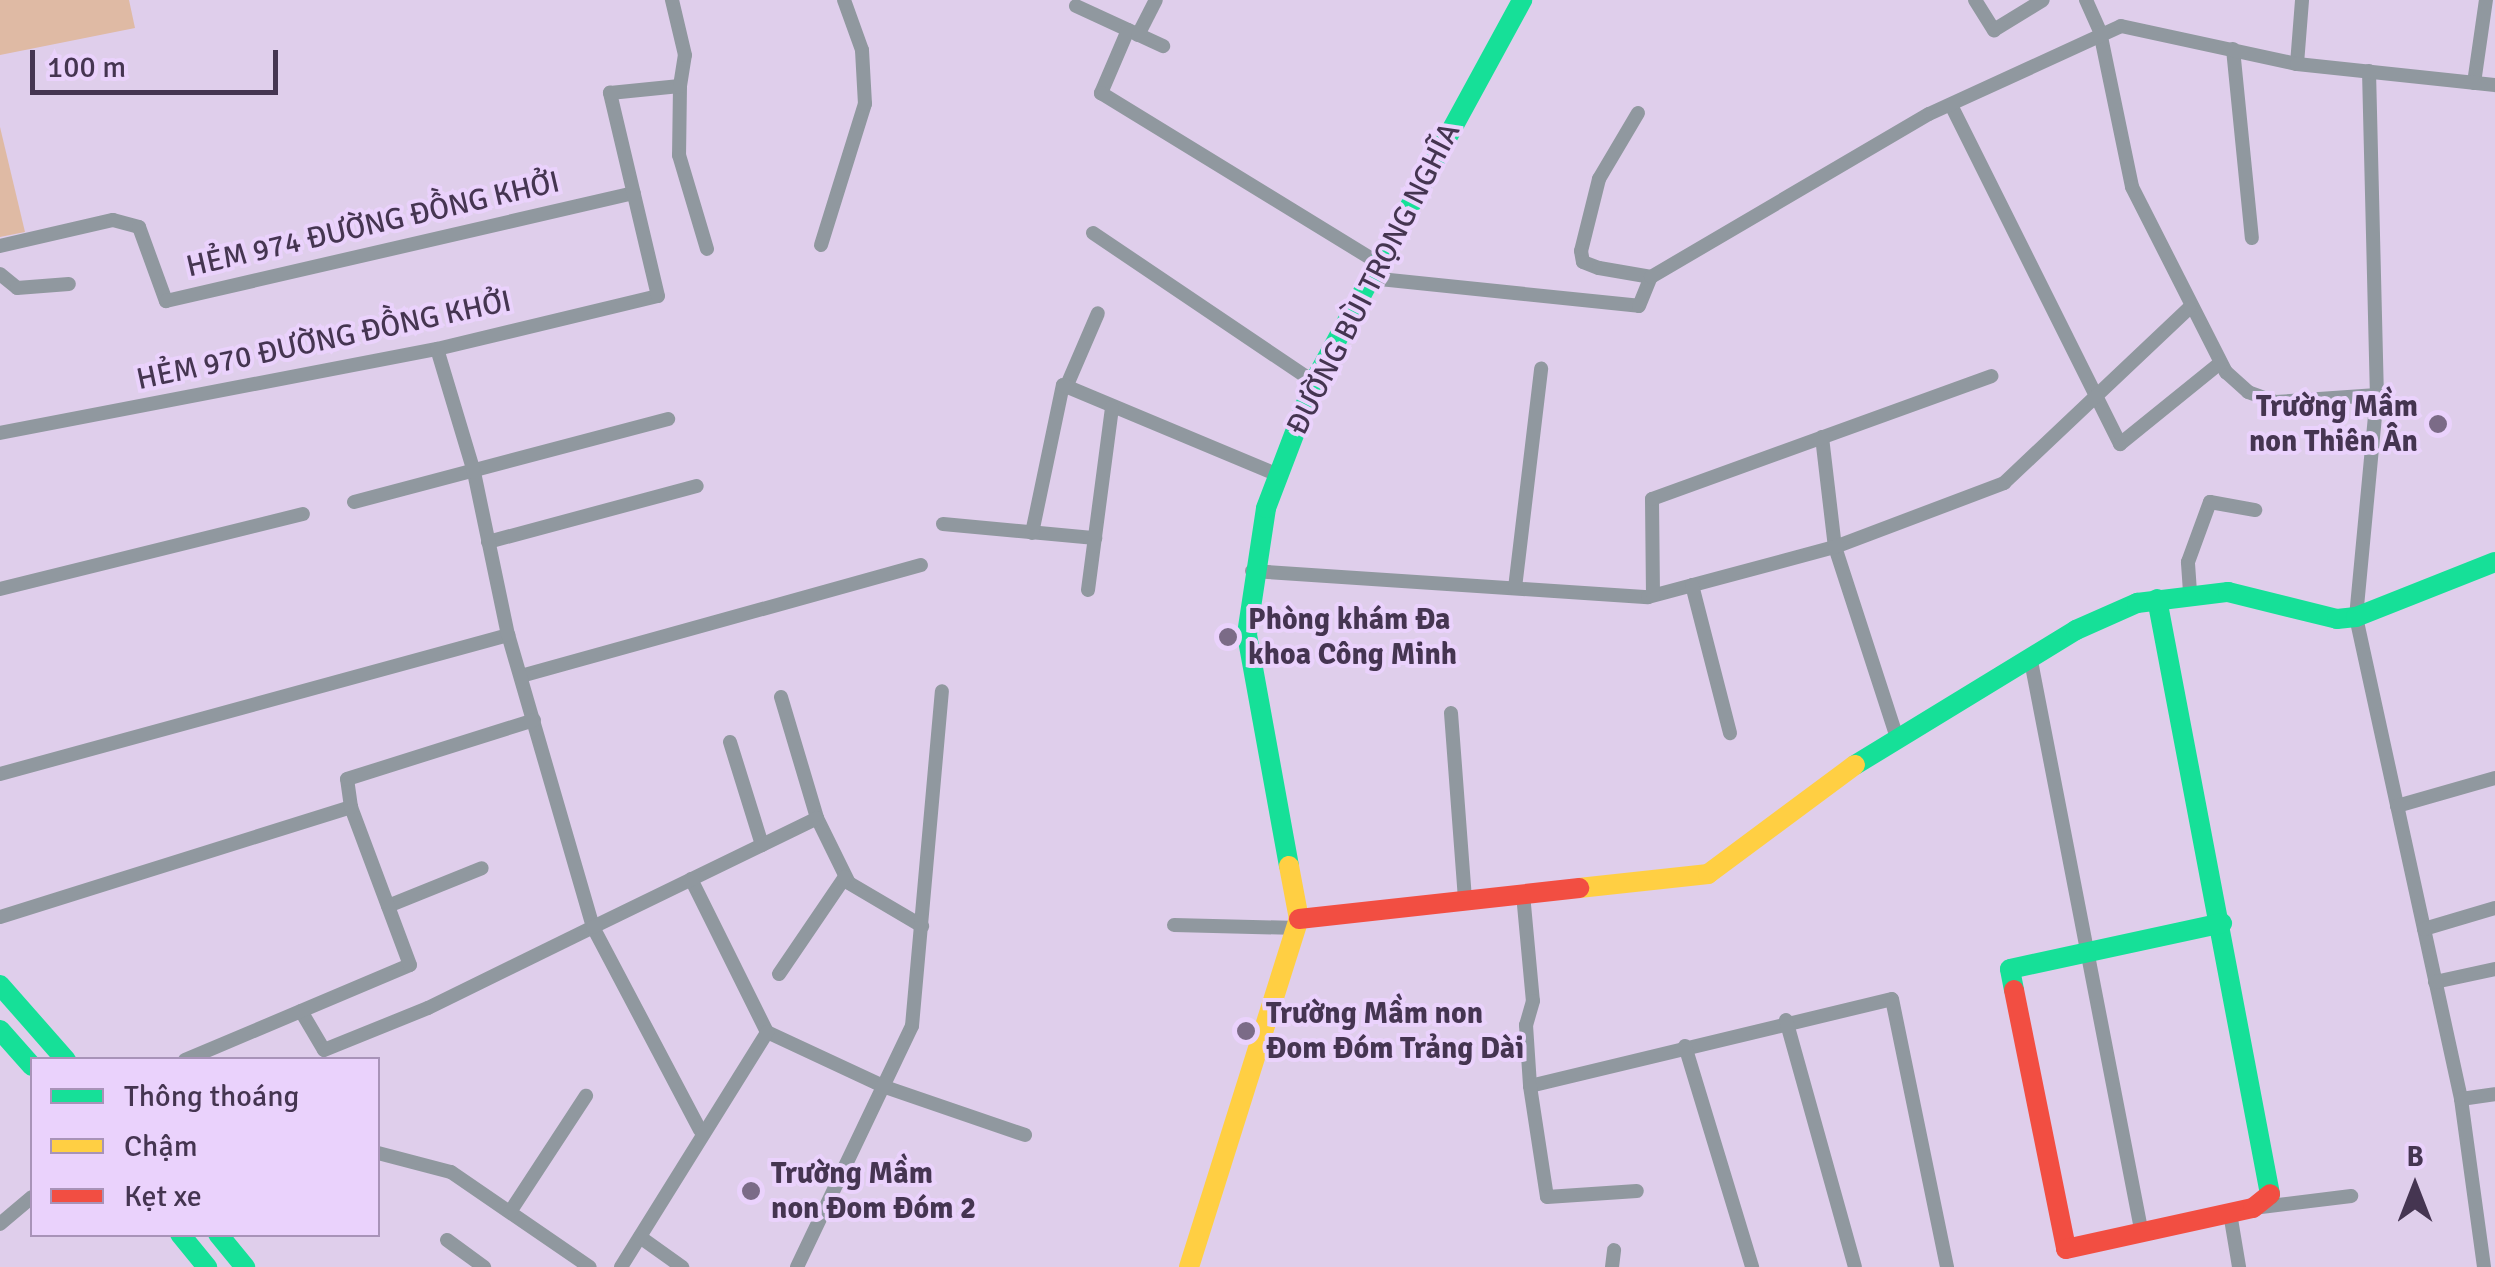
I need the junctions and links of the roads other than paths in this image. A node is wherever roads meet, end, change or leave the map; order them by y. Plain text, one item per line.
1 (672, 0) edge
2 (844, 0) edge
3 (1156, 0) edge
4 (1975, 0) edge
5 (2044, 0) edge
6 (2086, 0) edge
7 (2302, 0) edge
8 (2486, 0) edge
9 (1516, 3) edge
10 (1076, 6) dead end
11 (2100, 32) junction
12 (1133, 33) junction
13 (1163, 46) dead end
14 (2233, 48) junction
15 (2297, 64) junction
16 (2369, 71) junction
17 (2474, 83) junction
18 (2495, 85) edge
19 (680, 86) junction
20 (1951, 105) junction
21 (1638, 112) dead end
22 (634, 193) junction
23 (1093, 232) dead end
24 (2252, 238) dead end
25 (821, 245) dead end
26 (0, 246) edge
27 (706, 249) dead end
28 (1374, 271) junction
29 (0, 274) edge
30 (1651, 278) junction
31 (70, 284) dead end
32 (2189, 308) junction
33 (1098, 313) dead end
34 (436, 349) junction
35 (2220, 363) junction
36 (1541, 368) dead end
37 (1991, 376) dead end
38 (1314, 382) junction
39 (1067, 385) junction
40 (2377, 394) junction
41 (2091, 396) junction
42 (1112, 408) junction
43 (668, 419) dead end
44 (0, 433) edge
45 (1822, 436) junction
46 (474, 472) junction
47 (1276, 474) junction
48 (697, 486) dead end
49 (354, 502) dead end
50 (2255, 510) dead end
51 (304, 514) dead end
52 (943, 524) dead end
53 (1032, 532) junction
54 (1094, 538) junction
55 (488, 542) junction
56 (1835, 547) junction
57 (2495, 562) edge
58 (921, 565) dead end
59 (1252, 572) junction
60 (1692, 585) junction
61 (1515, 588) junction
62 (0, 589) edge
63 (1088, 590) dead end
64 (2190, 592) junction
65 (1652, 595) junction
66 (2157, 599) junction
67 (2356, 617) junction
68 (508, 635) junction
69 (2030, 661) junction
70 (522, 676) junction
71 (942, 691) dead end
72 (781, 697) dead end
73 (1451, 712) dead end
74 (534, 720) junction
75 (1730, 732) dead end
76 (1897, 738) junction
77 (730, 742) dead end
78 (0, 774) edge
79 (2495, 778) edge
80 (2397, 806) junction
81 (351, 807) junction
82 (816, 818) junction
83 (762, 845) junction
84 (482, 868) dead end
85 (845, 877) junction
86 (692, 879) junction
87 (1523, 894) junction
88 (1465, 898) junction
89 (388, 906) junction
90 (2495, 908) edge
91 (0, 917) edge
92 (1298, 923) junction
93 (2222, 923) junction
94 (1174, 925) dead end
95 (922, 926) junction
96 (593, 928) junction
97 (2424, 929) junction
98 (2087, 951) junction
99 (2495, 969) edge
100 (779, 974) dead end
101 (2435, 982) junction
102 (0, 985) edge
103 (301, 1011) junction
104 (1786, 1020) junction
105 (0, 1030) edge
106 (766, 1032) junction
107 (1686, 1046) junction
108 (63, 1057) edge
109 (191, 1057) edge
110 (30, 1064) edge
111 (1530, 1086) junction
112 (885, 1087) junction
113 (2495, 1094) edge
114 (586, 1096) dead end
115 (2461, 1099) junction
116 (700, 1130) junction
117 (1025, 1135) dead end
118 (380, 1154) edge
119 (1637, 1191) dead end
120 (2351, 1196) dead end
121 (30, 1199) edge
122 (2253, 1208) junction
123 (510, 1212) junction
124 (2230, 1213) junction
125 (0, 1224) edge
126 (2142, 1234) junction
127 (640, 1236) junction
128 (183, 1237) edge
129 (221, 1237) edge
130 (447, 1240) dead end
131 (1614, 1250) dead end
132 (208, 1267) edge
133 (246, 1267) edge
134 (484, 1267) edge
135 (590, 1267) edge
136 (622, 1267) edge
137 (682, 1267) edge
138 (797, 1267) edge
139 (1188, 1267) edge
140 (1612, 1267) edge
141 (1752, 1267) edge
142 (1855, 1267) edge
143 (1947, 1267) edge
144 (2239, 1267) edge
145 (2484, 1267) edge

1 - 19 street
2 - 25 street
3 - 12 street
4 - 5 street
6 - 11 street
7 - 15 street
8 - 17 street
9 - 28 street, ĐƯỜNG BÙI TRỌNG NGHĨA
10 - 12 street
11 - 14 street
11 - 20 street
11 - 32 street
12 - 13 street
12 - 28 street
14 - 15 street
14 - 24 street
15 - 16 street
16 - 17 street
16 - 40 street
17 - 18 street
19 - 22 street
19 - 27 street
20 - 30 street
20 - 41 street
21 - 30 street
22 - 26 street, HẺM 974 ĐƯỜNG ĐỒNG KHỞI
22 - 34 street, HẺM 970 ĐƯỜNG ĐỒNG KHỞI
23 - 38 street
28 - 30 street
28 - 38 street, ĐƯỜNG BÙI TRỌNG NGHĨA
29 - 31 street
32 - 35 street
32 - 41 street
33 - 39 street
34 - 44 street, HẺM 970 ĐƯỜNG ĐỒNG KHỞI
34 - 46 street
35 - 40 street
35 - 41 street
36 - 61 street
37 - 45 street
38 - 47 street, ĐƯỜNG BÙI TRỌNG NGHĨA
39 - 42 street
39 - 53 street
40 - 67 street
41 - 56 street
42 - 47 street
42 - 54 street
43 - 46 street
45 - 56 street
45 - 65 street
46 - 49 street
46 - 55 street
47 - 59 street, ĐƯỜNG BÙI TRỌNG NGHĨA
48 - 55 street
50 - 64 street
51 - 62 street
52 - 53 street
53 - 54 street
54 - 63 street
55 - 68 street
56 - 60 street
56 - 76 street
57 - 67 street
58 - 70 street
59 - 61 street
59 - 92 street, ĐƯỜNG BÙI TRỌNG NGHĨA
60 - 65 street
60 - 75 street
61 - 65 street
64 - 66 street
64 - 67 street
66 - 69 street
66 - 93 street
67 - 80 street
68 - 70 street
68 - 78 street
69 - 76 street
69 - 98 street
70 - 74 street
71 - 95 street
72 - 82 street
73 - 88 street
74 - 81 street
74 - 96 street
76 - 87 street
77 - 83 street
79 - 80 street
80 - 97 street
81 - 89 street
81 - 91 street
82 - 83 street
82 - 85 street
83 - 86 street
84 - 89 street
85 - 95 street
85 - 100 street
86 - 96 street
86 - 106 street
87 - 88 street
87 - 111 street
88 - 92 street
89 - 103 street
90 - 97 street
92 - 94 street
92 - 139 street, ĐƯỜNG BÙI TRỌNG NGHĨA
93 - 98 street
93 - 122 street
95 - 112 street
96 - 103 street
96 - 116 street
97 - 101 street
98 - 126 street
98 - 126 street
99 - 101 street
101 - 115 street
102 - 108 street
103 - 109 street
104 - 107 street
104 - 142 street
104 - 143 street
105 - 110 street
106 - 112 street
106 - 116 street
107 - 111 street
107 - 141 street
111 - 119 street
112 - 117 street
112 - 138 street
113 - 115 street
114 - 123 street
115 - 145 street
116 - 127 street
118 - 123 street
120 - 122 street
121 - 125 street
122 - 124 street
123 - 135 street
124 - 126 street
124 - 144 street
127 - 136 street
127 - 137 street
128 - 132 street
129 - 133 street
130 - 134 street
131 - 140 street

